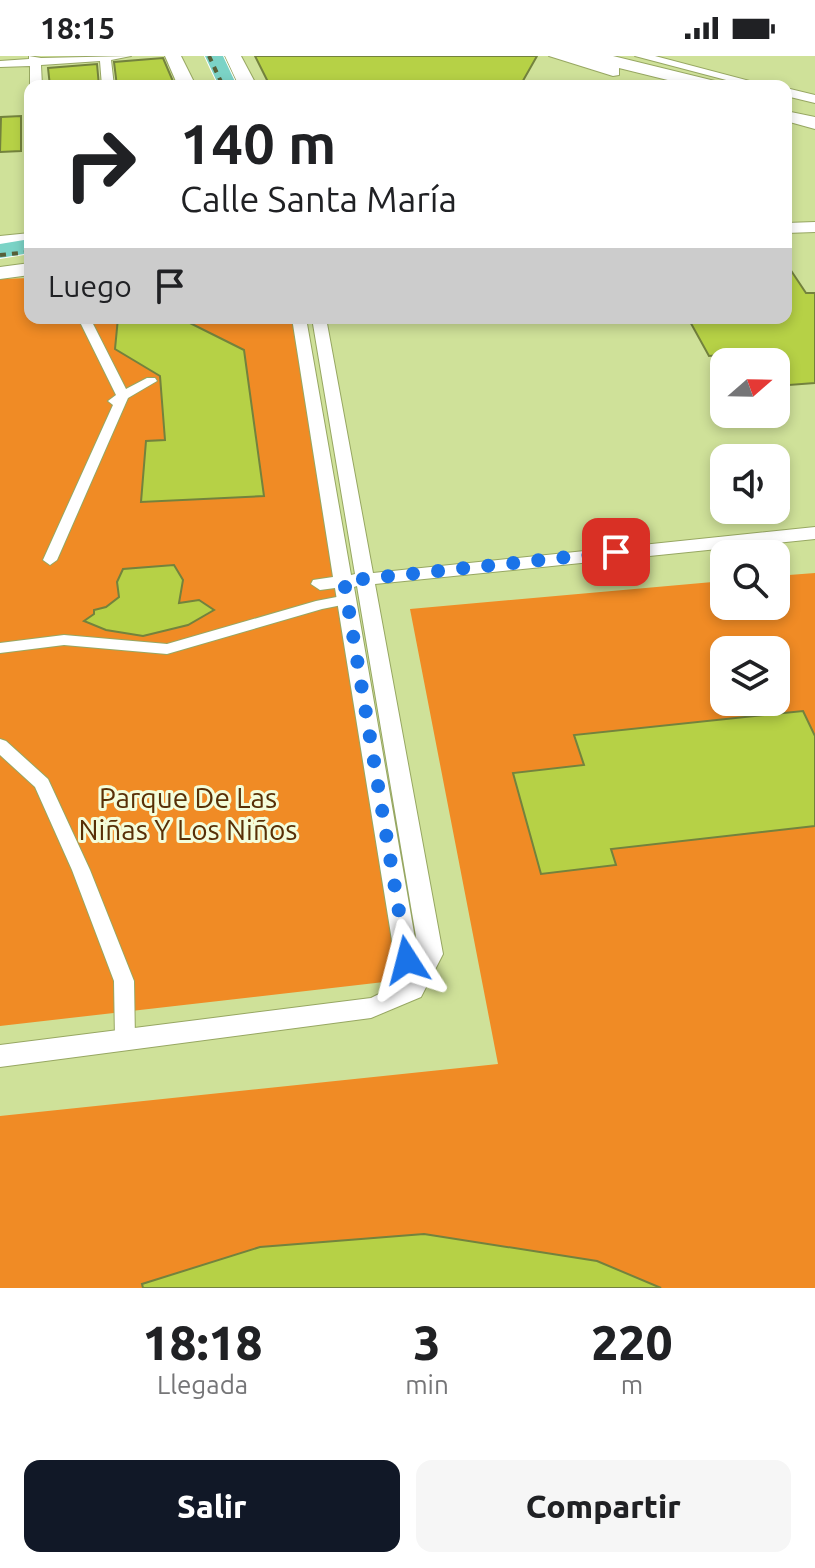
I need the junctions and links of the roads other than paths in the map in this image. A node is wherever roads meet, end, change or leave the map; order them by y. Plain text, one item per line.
1 (125, 56) edge
2 (173, 56) edge
3 (193, 56) edge
4 (214, 56) edge
5 (233, 56) edge
6 (557, 56) edge
7 (593, 56) edge
8 (105, 57) edge
9 (35, 59) edge
10 (652, 63) edge
11 (0, 64) edge
12 (36, 80) edge
13 (107, 80) edge
14 (184, 80) edge
15 (204, 80) edge
16 (225, 80) edge
17 (245, 80) edge
18 (649, 80) edge
19 (697, 80) edge
20 (723, 80) edge
21 (792, 93) edge
22 (815, 99) edge
23 (792, 106) edge
24 (815, 112) edge
25 (792, 117) edge
26 (815, 123) edge
27 (801, 228) edge
28 (24, 240) edge
29 (0, 242) edge
30 (815, 245) edge
31 (24, 247) edge
32 (0, 251) edge
33 (24, 259) edge
34 (0, 262) edge
35 (24, 272) edge
36 (0, 274) edge
37 (87, 324) edge
38 (300, 324) edge
39 (320, 324) edge
40 (151, 381) dead end
41 (118, 399) junction
42 (815, 533) edge
43 (50, 560) dead end
44 (365, 578) junction
45 (320, 584) dead end
46 (345, 590) junction
47 (0, 648) edge
48 (0, 745) edge
49 (412, 990) junction
50 (125, 1040) junction
51 (0, 1056) edge

1 - 8 street
2 - 14 main road
3 - 15 main road
4 - 16 main road
5 - 17 main road
6 - 18 main road
7 - 10 main road
8 - 9 street
8 - 13 street
9 - 11 street
9 - 12 street
10 - 19 main road
10 - 20 street
21 - 22 street
23 - 24 main road
25 - 26 main road
27 - 30 street
28 - 29 main road
31 - 32 main road
33 - 34 main road
35 - 36 main road
37 - 41 street
38 - 46 street
39 - 44 street
40 - 41 street
41 - 43 street
42 - 44 street
44 - 46 street
44 - 49 street
45 - 46 street
46 - 47 street
46 - 49 street
48 - 50 street
49 - 50 street
50 - 51 street

